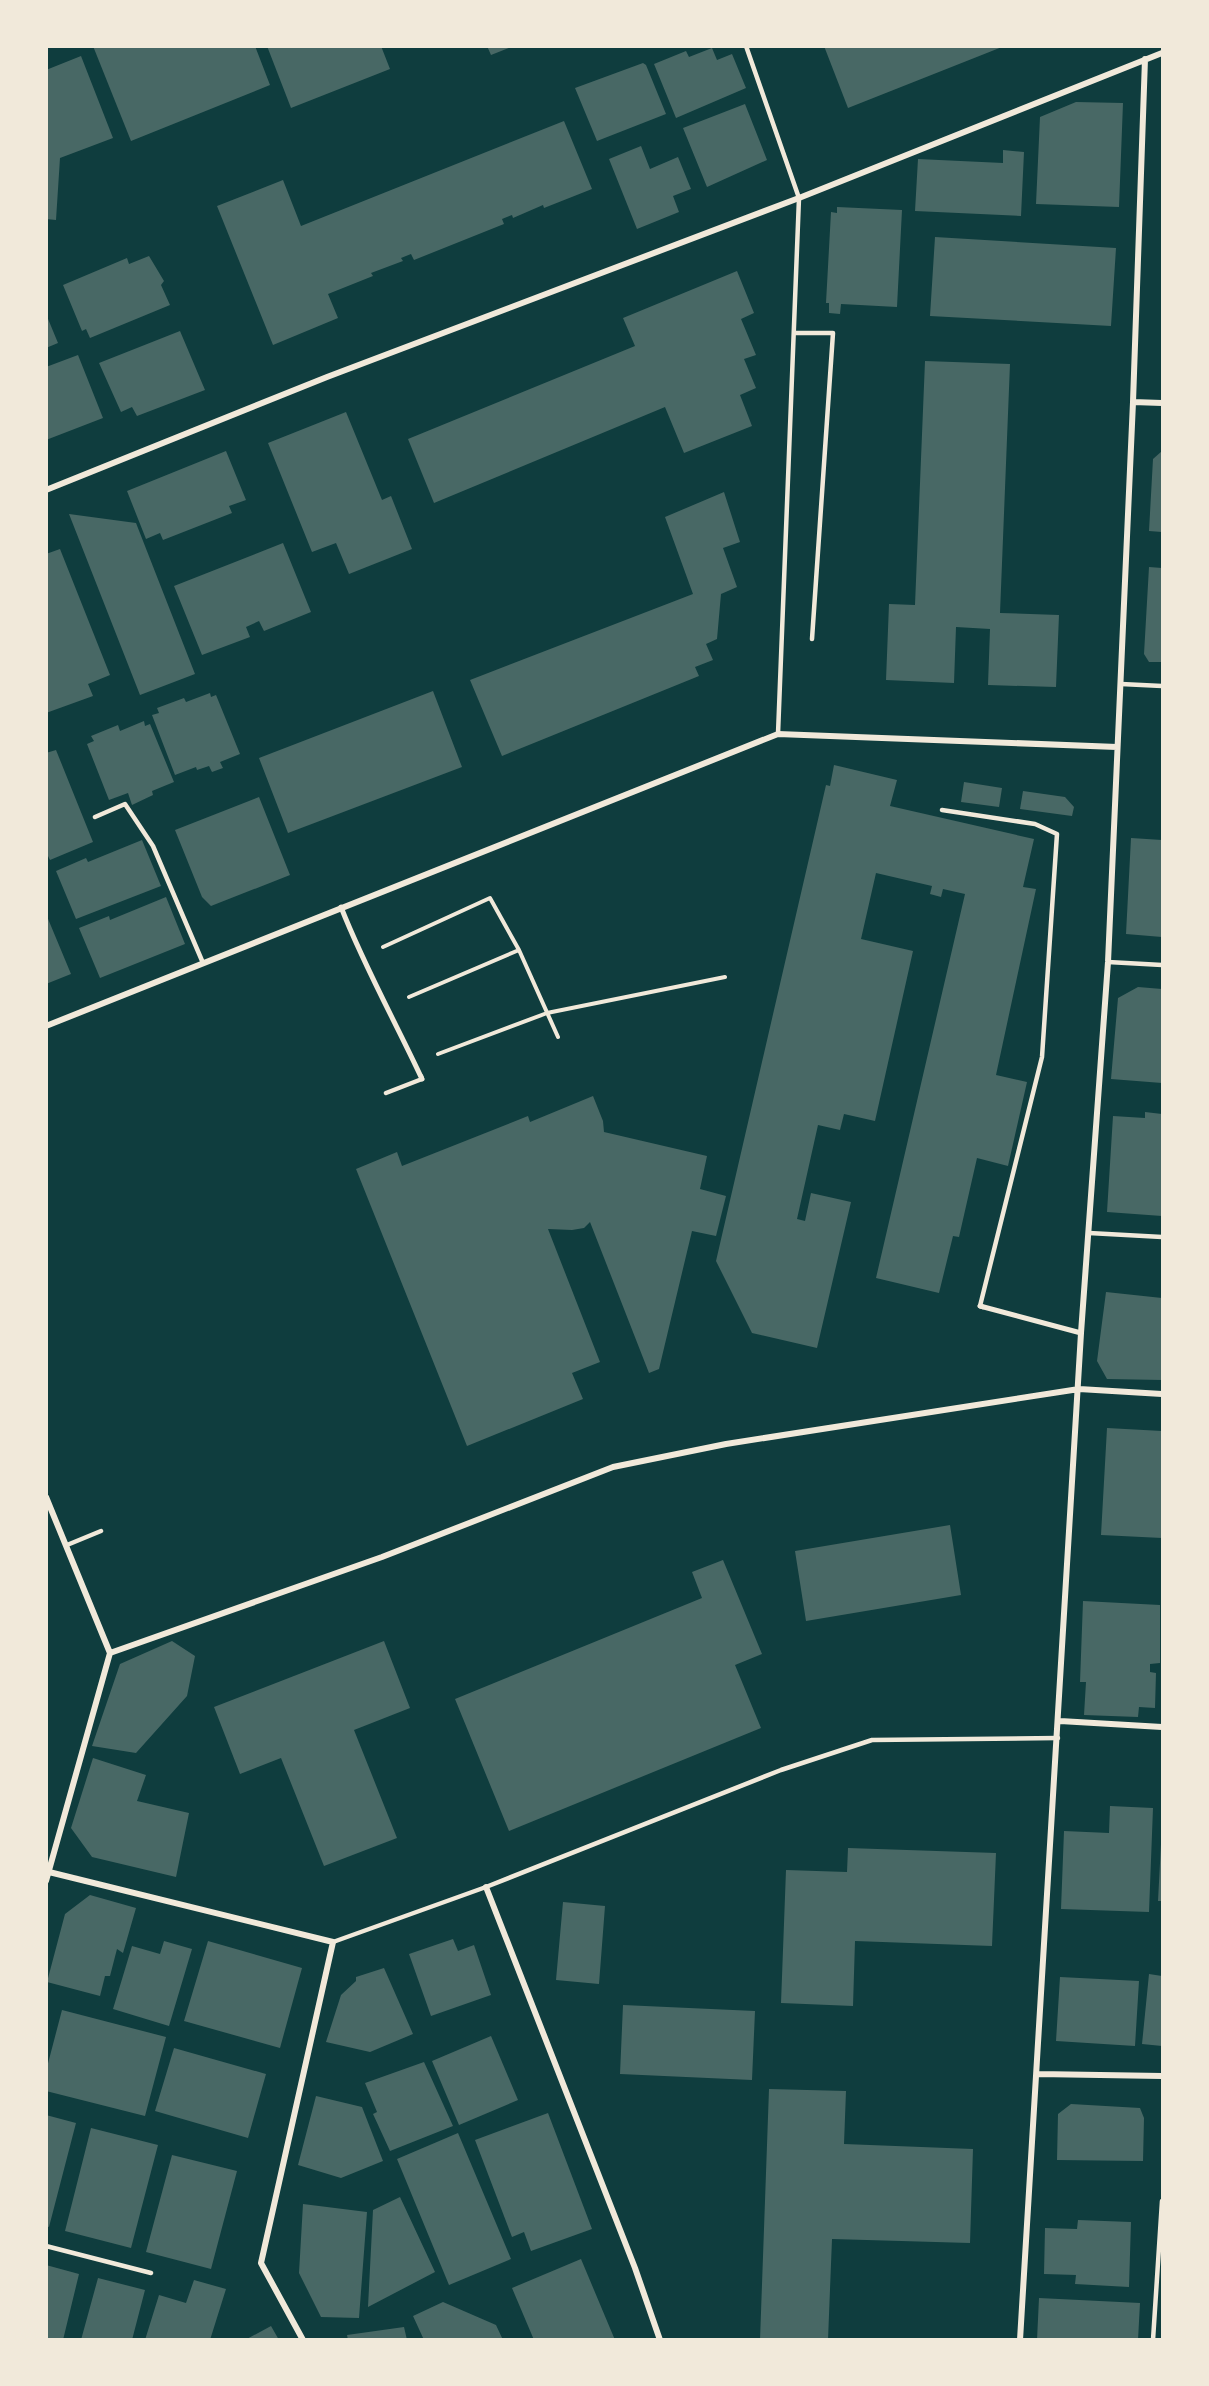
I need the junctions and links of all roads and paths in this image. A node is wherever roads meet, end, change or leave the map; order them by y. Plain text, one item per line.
1 (746, 46) edge
2 (1162, 53) edge
3 (1145, 59) junction
4 (799, 198) junction
5 (795, 333) junction
6 (1133, 402) junction
7 (1162, 403) edge
8 (46, 490) edge
9 (812, 639) dead end
10 (1122, 684) junction
11 (1162, 686) edge
12 (778, 734) junction
13 (1117, 747) junction
14 (942, 810) dead end
15 (95, 817) dead end
16 (340, 907) junction
17 (519, 950) junction
18 (360, 957) junction
19 (1108, 962) junction
20 (203, 963) junction
21 (1162, 965) edge
22 (724, 977) dead end
23 (388, 1006) junction
24 (547, 1013) junction
25 (46, 1026) edge
26 (558, 1037) dead end
27 (415, 1063) junction
28 (422, 1079) junction
29 (386, 1093) dead end
30 (1089, 1233) junction
31 (1162, 1237) edge
32 (1082, 1333) junction
33 (1079, 1389) junction
34 (1162, 1394) edge
35 (46, 1497) edge
36 (101, 1531) dead end
37 (67, 1545) junction
38 (110, 1653) junction
39 (1060, 1721) junction
40 (1162, 1727) edge
41 (1058, 1738) junction
42 (49, 1872) junction
43 (46, 1881) edge
44 (486, 1887) junction
45 (333, 1942) junction
46 (1038, 2074) junction
47 (1162, 2076) edge
48 (1162, 2201) edge
49 (46, 2246) edge
50 (151, 2273) dead end
51 (303, 2340) edge
52 (660, 2340) edge
53 (1020, 2340) edge
54 (1153, 2340) edge

1 - 4 lane
2 - 3 street
3 - 4 street
3 - 6 street
4 - 5 lane
4 - 8 street
5 - 9 lane
5 - 12 lane
6 - 7 street
6 - 10 street
10 - 11 lane
10 - 13 street
12 - 13 street
12 - 16 street
13 - 19 street
14 - 32 lane
15 - 20 lane
16 - 18 street
16 - 20 street
16 - 28 lane
17 - 18 path
17 - 23 path
17 - 24 path
18 - 23 street
19 - 21 lane
19 - 30 street
20 - 25 street
22 - 24 path
23 - 27 street
24 - 26 path
24 - 27 path
27 - 28 street
28 - 29 lane
30 - 31 lane
30 - 32 street
32 - 33 street
33 - 34 street
33 - 38 street
33 - 39 street
35 - 37 street
36 - 37 lane
37 - 38 street
38 - 42 street
39 - 40 street
39 - 41 street
41 - 44 lane
41 - 46 street
42 - 43 street
42 - 45 street
44 - 45 lane
44 - 52 street
45 - 51 street
46 - 47 street
46 - 53 street
48 - 54 lane
49 - 50 lane

